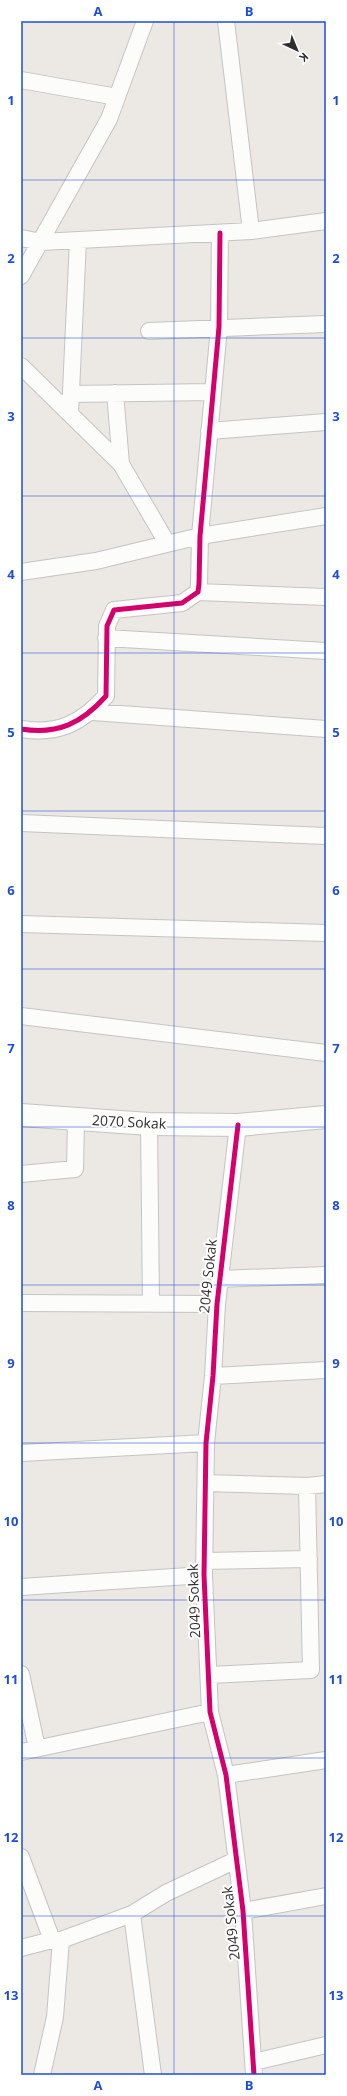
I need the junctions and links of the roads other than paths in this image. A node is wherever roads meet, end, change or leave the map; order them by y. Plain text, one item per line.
1 (145, 21) edge
2 (226, 21) edge
3 (21, 80) edge
4 (117, 97) junction
5 (326, 221) edge
6 (251, 231) junction
7 (220, 233) junction
8 (21, 238) edge
9 (78, 240) junction
10 (41, 242) junction
11 (21, 276) edge
12 (326, 324) edge
13 (219, 327) junction
14 (148, 331) dead end
15 (21, 366) edge
16 (212, 392) junction
17 (115, 393) junction
18 (71, 394) junction
19 (70, 413) junction
20 (326, 422) edge
21 (209, 431) junction
22 (121, 464) junction
23 (326, 516) edge
24 (200, 536) junction
25 (167, 543) junction
26 (21, 572) edge
27 (198, 592) junction
28 (326, 597) edge
29 (106, 638) junction
30 (326, 651) edge
31 (92, 712) junction
32 (21, 729) edge
33 (326, 729) edge
34 (21, 823) edge
35 (326, 836) edge
36 (21, 924) edge
37 (326, 933) edge
38 (21, 1016) edge
39 (326, 1053) edge
40 (21, 1115) edge
41 (326, 1116) edge
42 (76, 1119) junction
43 (149, 1124) junction
44 (238, 1125) junction
45 (21, 1174) edge
46 (326, 1275) edge
47 (219, 1279) junction
48 (21, 1303) edge
49 (151, 1303) junction
50 (217, 1304) junction
51 (326, 1370) edge
52 (213, 1376) junction
53 (206, 1443) junction
54 (21, 1453) edge
55 (206, 1483) junction
56 (326, 1484) edge
57 (307, 1486) junction
58 (308, 1559) junction
59 (204, 1568) junction
60 (21, 1587) edge
61 (21, 1674) edge
62 (210, 1675) junction
63 (210, 1712) junction
64 (37, 1748) junction
65 (21, 1752) edge
66 (326, 1760) edge
67 (226, 1775) junction
68 (21, 1857) edge
69 (236, 1860) junction
70 (326, 1896) edge
71 (243, 1911) junction
72 (132, 1914) junction
73 (56, 1940) junction
74 (21, 1948) edge
75 (326, 2045) edge
76 (254, 2069) edge
77 (42, 2075) edge
78 (153, 2075) edge

1 - 4 street
2 - 6 street
3 - 4 street
4 - 10 street
5 - 6 street
6 - 7 street
7 - 9 street
7 - 13 street
8 - 10 street
9 - 10 street
9 - 18 street
10 - 11 street
12 - 13 street
13 - 14 street
13 - 16 street
15 - 19 street
16 - 17 street
16 - 21 street
17 - 18 street
17 - 22 street
18 - 19 street
19 - 22 street
20 - 21 street
21 - 24 street
22 - 25 street
23 - 24 street
24 - 25 street
24 - 27 street
25 - 26 street
27 - 28 street
27 - 29 street
29 - 30 street
29 - 31 street
31 - 32 street
31 - 33 street
34 - 35 street
36 - 37 street
38 - 39 street
40 - 42 street, 2070 Sokak
41 - 44 street
42 - 43 street, 2070 Sokak
42 - 45 street
43 - 44 street, 2070 Sokak
43 - 49 street
44 - 47 street, 2049 Sokak
46 - 47 street
47 - 50 street, 2049 Sokak
48 - 49 street
49 - 50 street
50 - 52 street, 2049 Sokak
51 - 52 street
52 - 53 street, 2049 Sokak
53 - 54 street
53 - 55 street, 2049 Sokak
55 - 57 street
55 - 59 street, 2049 Sokak
56 - 57 street
57 - 58 street
58 - 59 street
58 - 62 street
59 - 60 street
59 - 62 street, 2049 Sokak
61 - 64 street
62 - 63 street, 2049 Sokak
63 - 64 street
63 - 67 street, 2049 Sokak
64 - 65 street
66 - 67 street
67 - 69 street, 2049 Sokak
68 - 73 street
69 - 71 street, 2049 Sokak
69 - 72 street
70 - 71 street
71 - 76 street, 2049 Sokak
72 - 73 street
72 - 78 street
73 - 74 street
73 - 77 street
75 - 76 street

